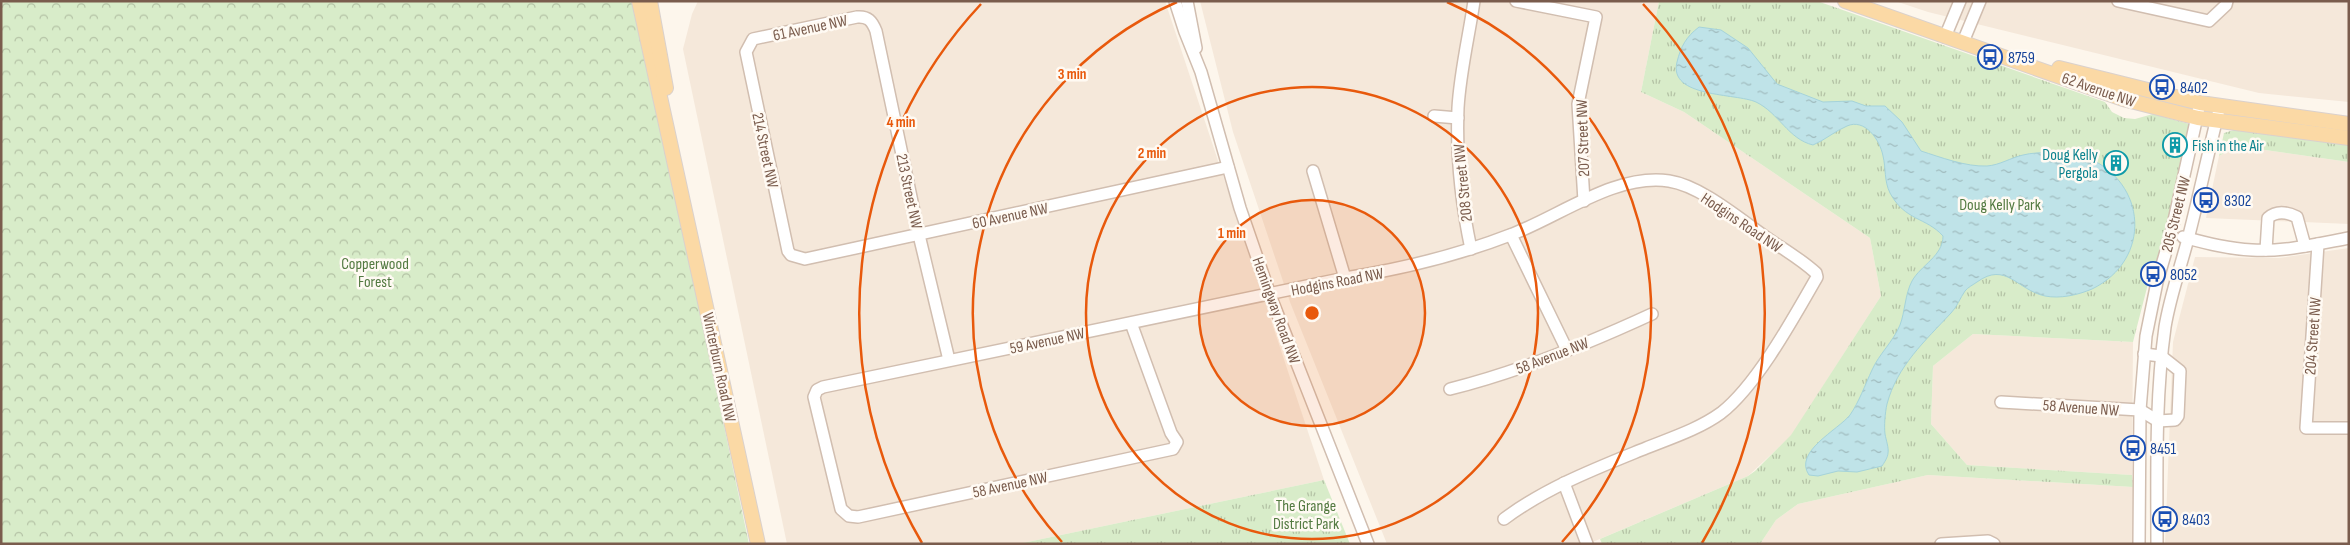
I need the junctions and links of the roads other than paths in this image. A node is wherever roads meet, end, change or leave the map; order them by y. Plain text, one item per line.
1 (639, 1) edge
2 (650, 1) edge
3 (1175, 1) edge
4 (1187, 1) edge
5 (1474, 1) edge
6 (1516, 1) edge
7 (1845, 1) edge
8 (1960, 1) edge
9 (1980, 1) edge
10 (2118, 1) edge
11 (2227, 1) edge
12 (872, 22) joint
13 (1945, 37) junction
14 (1963, 42) junction
15 (749, 43) joint
16 (2000, 54) junction
17 (1201, 72) junction
18 (2200, 103) junction
19 (2220, 106) junction
20 (1434, 116) dead end
21 (1458, 118) junction
22 (2198, 118) junction
23 (2216, 122) junction
24 (2349, 124) edge
25 (2349, 138) edge
26 (1228, 168) junction
27 (1313, 171) dead end
28 (682, 190) junction
29 (1584, 201) junction
30 (2171, 234) junction
31 (919, 235) junction
32 (1511, 235) junction
33 (2188, 238) junction
34 (2349, 238) edge
35 (2318, 244) junction
36 (2305, 246) junction
37 (1471, 249) junction
38 (2266, 250) junction
39 (791, 255) joint
40 (1345, 278) junction
41 (1270, 295) junction
42 (1652, 314) dead end
43 (1131, 323) junction
44 (1567, 350) junction
45 (2144, 354) junction
46 (2161, 356) junction
47 (949, 360) junction
48 (1450, 389) dead end
49 (2001, 402) dead end
50 (2140, 410) junction
51 (2158, 421) junction
52 (2349, 428) edge
53 (1564, 483) junction
54 (841, 509) joint
55 (1504, 519) dead end
56 (2158, 543) edge
57 (758, 544) edge
58 (1368, 544) edge
59 (1587, 544) edge
60 (1941, 544) edge
61 (1994, 544) edge
62 (2138, 544) edge

1 - 28 main road, Winterburn Road NW
2 - 28 main road, Winterburn Road NW
3 - 17 street, Hemingway Road NW
4 - 17 street, Hemingway Road NW
5 - 21 street, 208 Street NW
6 - 29 street, 207 Street NW
7 - 13 main road, 62 Avenue NW
8 - 13 street
9 - 14 street
10 - 11 street
12 - 15 street, 61 Avenue NW
12 - 31 street, 213 Street NW
13 - 14 main road, 62 Avenue NW
14 - 16 main road, 62 Avenue NW
15 - 39 street, 214 Street NW
16 - 18 main road, 62 Avenue NW
16 - 22 main road, 62 Avenue NW
17 - 26 street, Hemingway Road NW
18 - 19 main road, 62 Avenue NW
18 - 22 street, 205 Street NW
19 - 23 street, 205 Street NW
19 - 24 main road, 62 Avenue NW
20 - 21 street
21 - 37 street, 208 Street NW
22 - 23 main road, 62 Avenue NW
22 - 30 street, 205 Street NW
23 - 25 main road, 62 Avenue NW
23 - 33 street, 205 Street NW
26 - 31 street, 60 Avenue NW
26 - 41 street, Hemingway Road NW
27 - 40 street
28 - 57 main road, Winterburn Road NW
29 - 32 street, Hodgins Road NW
29 - 53 street, Hodgins Road NW
30 - 33 street
30 - 45 street, 205 Street NW
31 - 39 street, 60 Avenue NW
31 - 47 street, 213 Street NW
32 - 37 street, Hodgins Road NW
32 - 44 street
33 - 38 street
33 - 46 street, 205 Street NW
34 - 35 street
35 - 36 street
35 - 52 street, 204 Street NW
36 - 38 street
36 - 38 street
37 - 40 street, Hodgins Road NW
40 - 41 street, Hodgins Road NW
41 - 43 street, 59 Avenue NW
41 - 58 street, Hemingway Road NW
42 - 44 street, 58 Avenue NW
43 - 47 street, 59 Avenue NW
43 - 54 street, 58 Avenue NW
44 - 48 street, 58 Avenue NW
45 - 46 street
45 - 50 street, 205 Street NW
46 - 51 street, 205 Street NW
46 - 51 street
47 - 54 street, 59 Avenue NW
49 - 50 street, 58 Avenue NW
50 - 51 street, 58 Avenue NW
50 - 62 street, 205 Street NW
51 - 56 street, 205 Street NW
53 - 55 street, Hodgins Road NW
53 - 59 street
56 - 62 street, 205 Street NW
60 - 61 street

